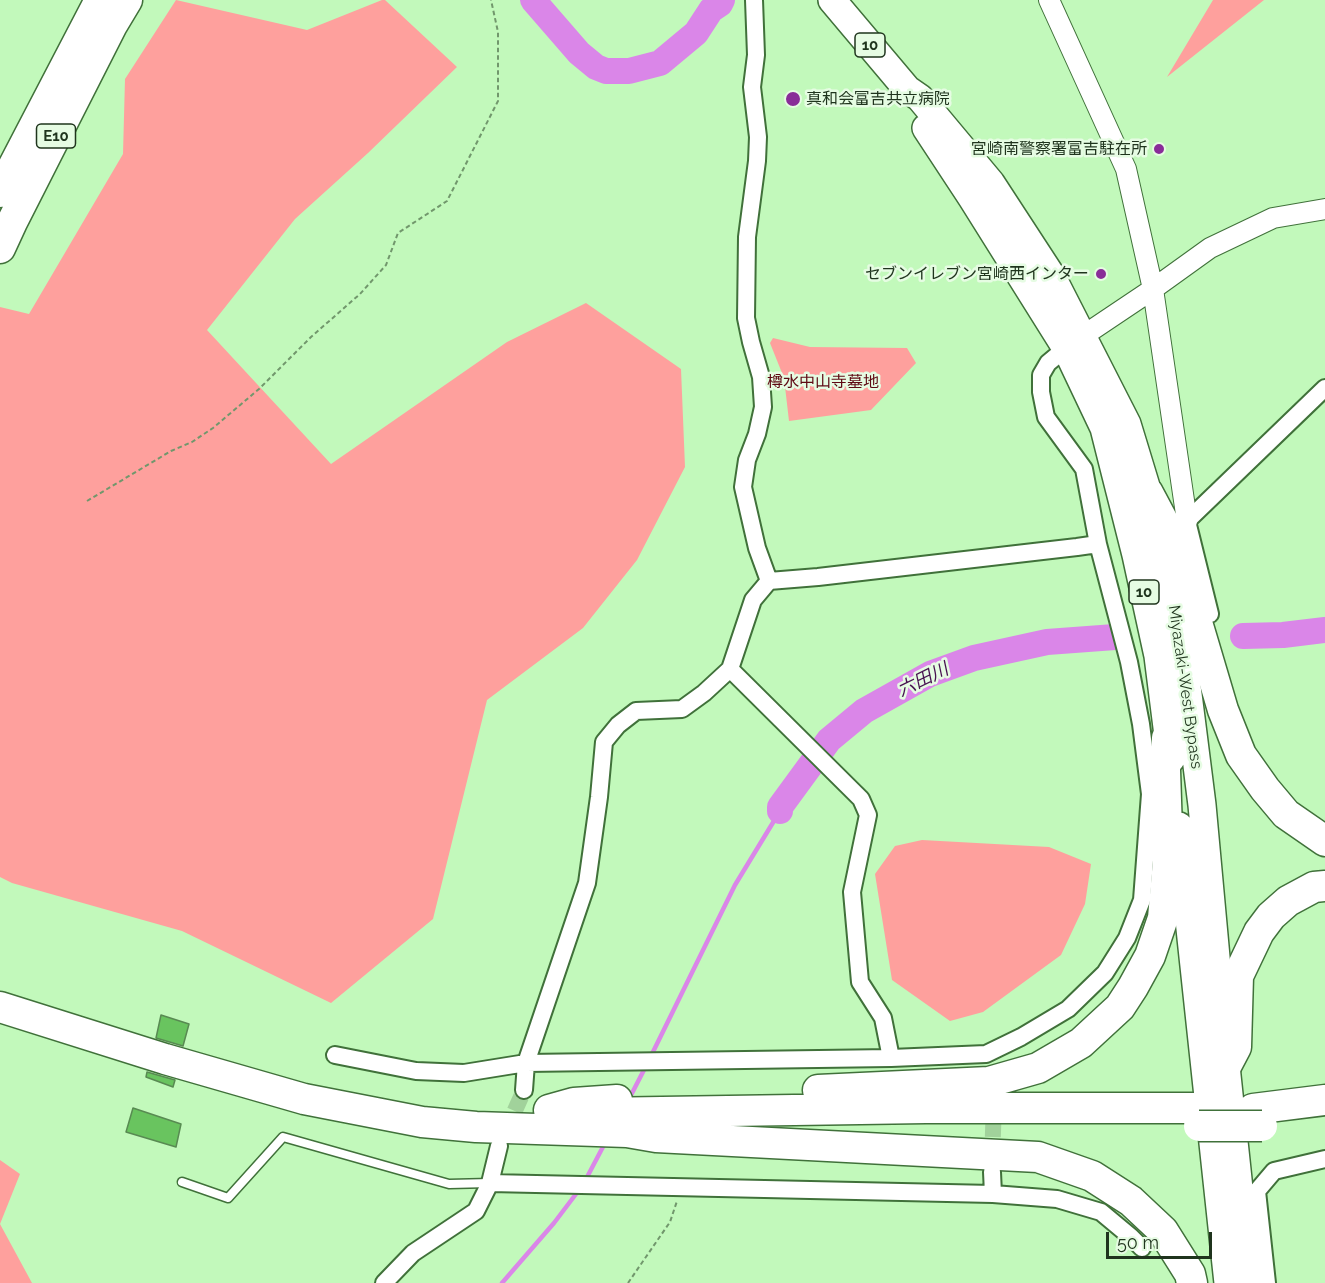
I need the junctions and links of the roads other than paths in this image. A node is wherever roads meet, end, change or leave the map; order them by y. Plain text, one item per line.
1 (754, 0) edge
2 (832, 0) edge
3 (1049, 0) edge
4 (108, 10) edge
5 (0, 192) edge
6 (1325, 209) edge
7 (12, 222) junction
8 (0, 248) edge
9 (0, 255) edge
10 (1153, 289) junction
11 (1074, 342) junction
12 (1325, 388) edge
13 (1148, 493) junction
14 (1187, 521) junction
15 (1098, 543) junction
16 (769, 581) junction
17 (730, 669) junction
18 (1167, 738) junction
19 (1325, 830) edge
20 (1325, 841) edge
21 (1325, 886) edge
22 (6, 1001) edge
23 (335, 1055) dead end
24 (891, 1058) junction
25 (526, 1064) junction
26 (1226, 1066) junction
27 (524, 1090) tunnel mouth
28 (1325, 1100) edge
29 (549, 1110) junction
30 (1199, 1117) junction
31 (1257, 1117) junction
32 (1325, 1120) edge
33 (627, 1132) junction
34 (499, 1146) tunnel mouth
35 (1325, 1159) edge
36 (992, 1172) tunnel mouth
37 (182, 1182) dead end
38 (490, 1183) junction
39 (993, 1194) junction
40 (1142, 1248) dead end
41 (384, 1283) edge
42 (1192, 1283) edge
43 (1228, 1283) edge
44 (1249, 1283) edge
45 (1267, 1283) edge

1 - 16 street
2 - 11 highway, Miyazaki-West Bypass / 10
3 - 10 street
4 - 5 highway, E10
4 - 7 highway, E10
6 - 10 street
7 - 8 highway, E10
7 - 9 highway
10 - 11 street
10 - 14 street
11 - 13 highway, Miyazaki-West Bypass / 10
11 - 15 street
11 - 18 highway, Miyazaki-West Bypass / 10
12 - 14 street
13 - 20 highway
13 - 26 highway, Miyazaki-West Bypass / 10
14 - 19 street
15 - 16 street
15 - 24 street
16 - 17 street
17 - 24 street
17 - 25 street
18 - 29 highway
18 - 43 highway, Miyazaki-West Bypass / 10
21 - 26 highway
22 - 29 highway
22 - 33 highway
23 - 25 street
24 - 25 street
25 - 27 street
26 - 44 highway, Miyazaki-West Bypass / 10
28 - 31 highway
29 - 30 highway
30 - 31 highway, bridge
30 - 33 highway
31 - 32 highway
33 - 42 highway
34 - 38 street
35 - 45 street
36 - 39 street
37 - 38 lane
38 - 39 street
38 - 41 street
39 - 40 street

